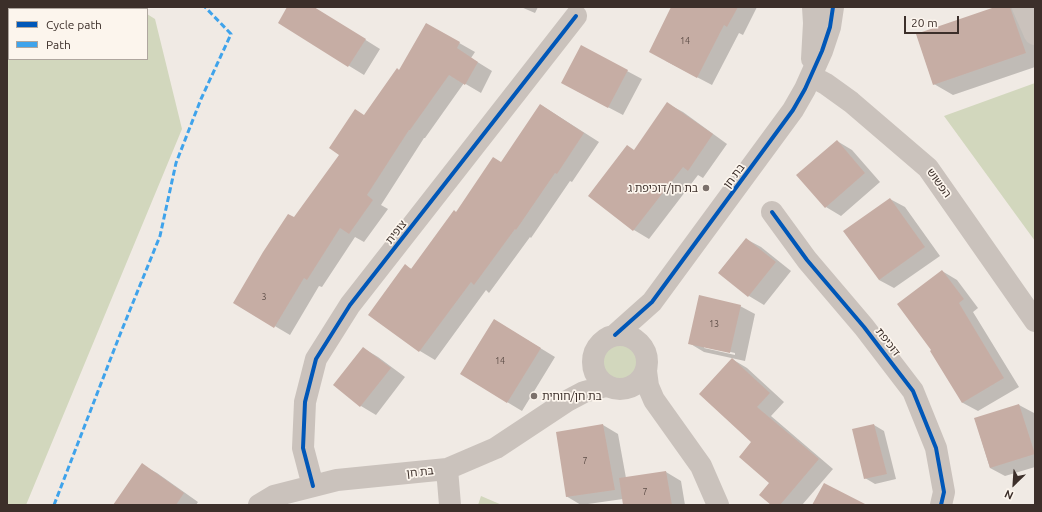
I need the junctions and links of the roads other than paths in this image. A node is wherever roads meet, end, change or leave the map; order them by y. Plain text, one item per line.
1 (813, 7) edge
2 (834, 7) edge
3 (1023, 7) edge
4 (576, 16) dead end
5 (1035, 34) edge
6 (811, 76) junction
7 (851, 102) junction
8 (793, 110) junction
9 (772, 212) dead end
10 (652, 302) junction
11 (1035, 321) edge
12 (615, 335) junction
13 (642, 344) junction
14 (593, 362) junction
15 (646, 371) junction
16 (616, 387) junction
17 (567, 400) junction
18 (654, 400) junction
19 (446, 469) junction
20 (313, 486) junction
21 (259, 505) edge
22 (450, 505) edge
23 (718, 505) edge
24 (941, 505) edge

1 - 6 street, בת חן
2 - 6 street, בת חן
3 - 5 street
4 - 20 street, צופית
6 - 7 street, הפשוש
6 - 8 street, בת חן
7 - 8 street
7 - 11 street, הפשוש
8 - 10 street, בת חן
9 - 24 street, דוכיפת
10 - 12 street, בת חן
10 - 13 street, בת חן
12 - 13 street
12 - 14 street
13 - 15 street
14 - 16 street
14 - 17 street, בת חן
15 - 16 street
15 - 18 street
16 - 17 street, בת חן
16 - 18 street
17 - 19 street, בת חן
18 - 23 street
19 - 20 street, בת חן
19 - 22 street
20 - 21 street, בת חן

